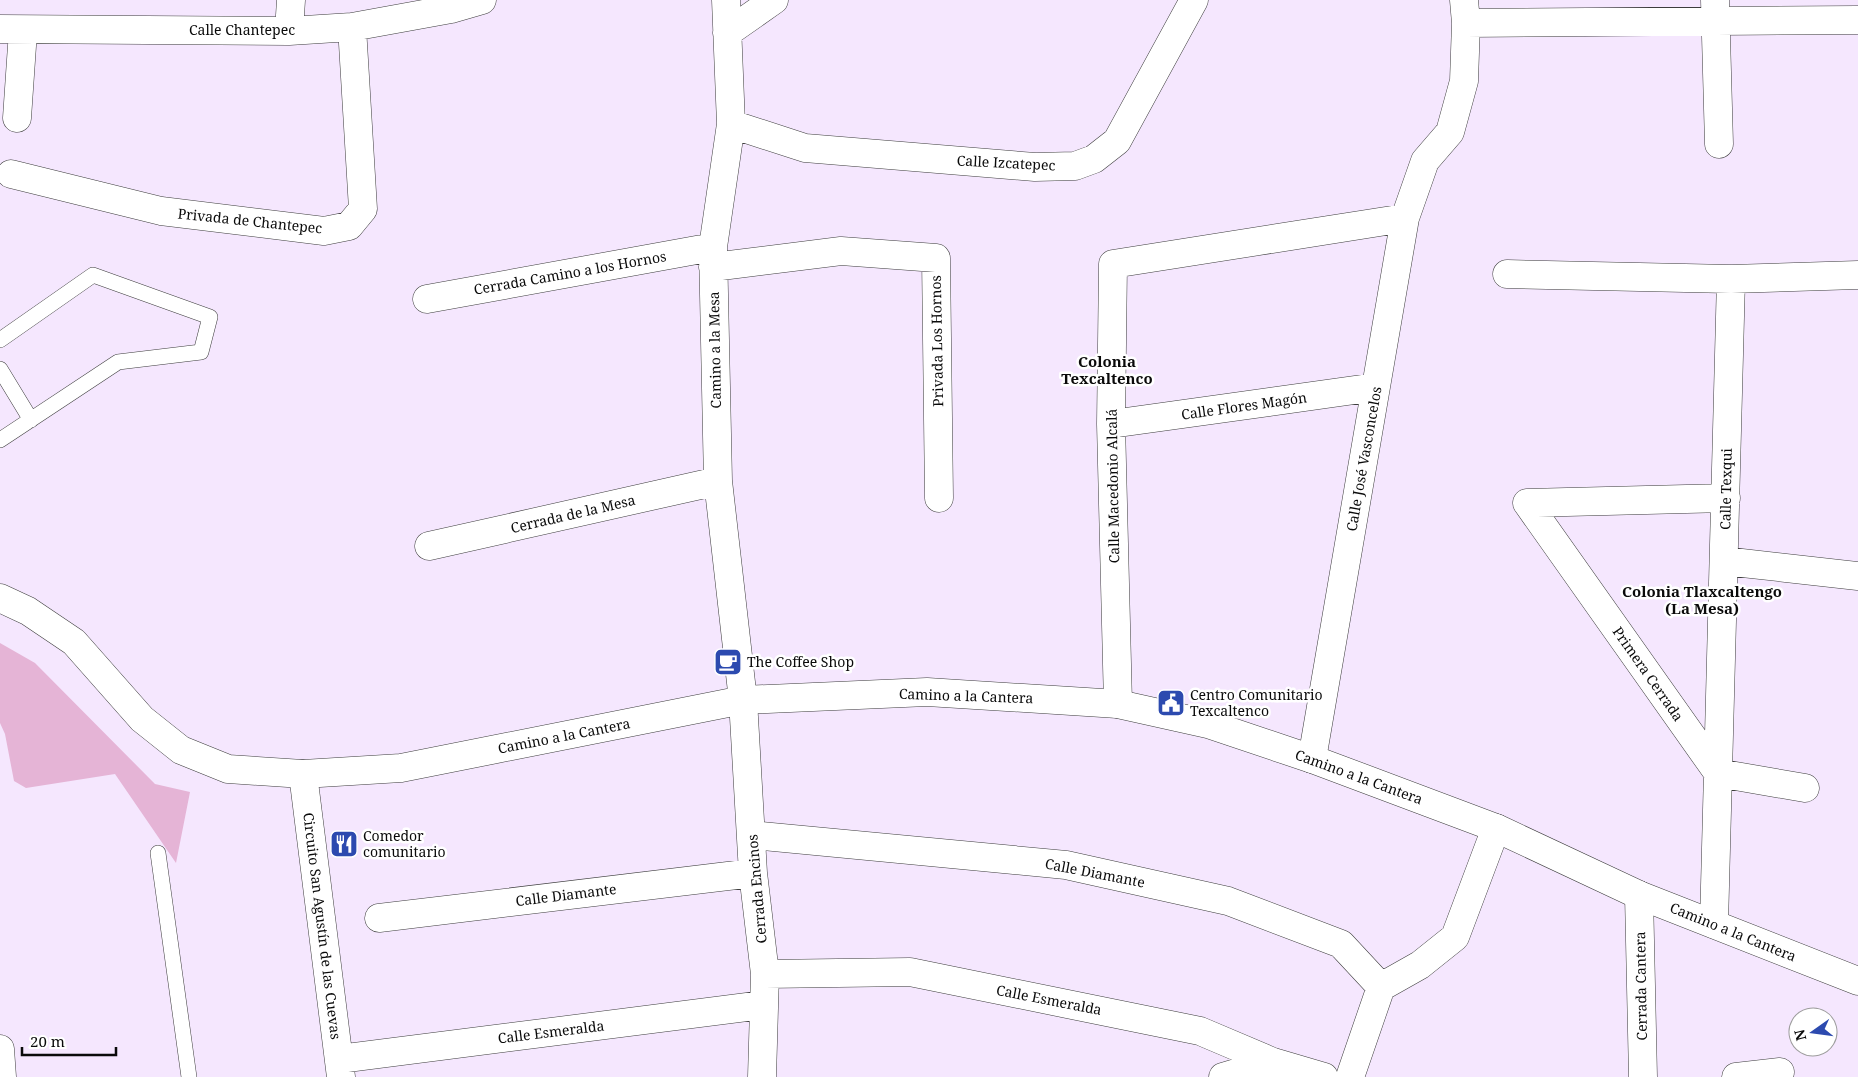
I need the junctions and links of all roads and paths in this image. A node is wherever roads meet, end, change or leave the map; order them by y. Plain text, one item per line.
1 (291, 0) edge
2 (482, 0) edge
3 (726, 0) edge
4 (774, 0) edge
5 (1194, 0) edge
6 (1715, 10) edge
7 (1465, 12) edge
8 (1858, 20) edge
9 (352, 27) junction
10 (12, 30) edge
11 (289, 31) junction
12 (727, 33) junction
13 (16, 118) dead end
14 (731, 124) junction
15 (1719, 144) dead end
16 (11, 174) dead end
17 (1405, 218) junction
18 (713, 257) junction
19 (1507, 274) dead end
20 (1858, 275) edge
21 (1731, 279) junction
22 (428, 298) dead end
23 (0, 340) edge
24 (0, 369) edge
25 (1376, 387) junction
26 (30, 420) junction
27 (1111, 424) junction
28 (0, 440) edge
29 (718, 481) junction
30 (940, 498) dead end
31 (1726, 498) junction
32 (429, 546) dead end
33 (1724, 561) junction
34 (1858, 576) edge
35 (0, 598) edge
36 (743, 700) junction
37 (1118, 704) junction
38 (1312, 758) junction
39 (1718, 773) junction
40 (303, 774) junction
41 (1805, 788) dead end
42 (1496, 828) junction
43 (751, 835) junction
44 (158, 853) dead end
45 (754, 873) junction
46 (1639, 895) junction
47 (380, 918) dead end
48 (1714, 924) junction
49 (765, 974) junction
50 (1858, 982) edge
51 (1381, 987) junction
52 (763, 1005) junction
53 (0, 1049) edge
54 (1273, 1062) junction
55 (340, 1068) edge
56 (1780, 1072) dead end
57 (2, 1077) edge
58 (189, 1077) edge
59 (762, 1077) edge
60 (1223, 1077) edge
61 (1324, 1077) edge
62 (1350, 1077) edge
63 (1643, 1077) edge
64 (1736, 1077) edge

1 - 11 street
2 - 9 street, Calle Chantepec
3 - 12 street, Camino a la Mesa
4 - 12 street
5 - 14 street, Calle Izcatepec
6 - 7 street
6 - 8 street
6 - 15 street
7 - 17 street, Calle José Vasconcelos
9 - 11 street, Calle Chantepec
9 - 16 street, Privada de Chantepec
10 - 11 street, Calle Chantepec
10 - 13 street
12 - 14 street, Camino a la Mesa
14 - 18 street, Camino a la Mesa
17 - 25 street, Calle José Vasconcelos
17 - 27 street, Calle Macedonio Alcalá
18 - 22 street, Cerrada Camino a los Hornos
18 - 29 street, Camino a la Mesa
18 - 30 street, Privada Los Hornos
19 - 21 street
20 - 21 street
21 - 31 street, Calle Texqui
23 - 26 lane
24 - 26 lane
25 - 27 street, Calle Flores Magón
25 - 38 street, Calle José Vasconcelos
26 - 28 lane
27 - 37 street, Calle Macedonio Alcalá
29 - 32 street, Cerrada de la Mesa
29 - 36 street, Camino a la Mesa
31 - 33 street, Calle Texqui
31 - 39 street, Primera Cerrada
33 - 34 street
33 - 39 street, Calle Texqui
35 - 40 street, Camino a la Cantera
36 - 37 street, Camino a la Cantera
36 - 40 street, Camino a la Cantera
36 - 43 street, Cerrada Encinos
37 - 38 street, Camino a la Cantera
38 - 42 street, Camino a la Cantera
39 - 41 street
39 - 48 street, Calle Texqui
40 - 55 street, Circuito San Agustín de las Cuevas
42 - 46 street, Camino a la Cantera
42 - 51 street
43 - 45 street, Cerrada Encinos
43 - 51 street, Calle Diamante
44 - 58 lane
45 - 47 street, Calle Diamante
45 - 49 street, Cerrada Encinos
46 - 48 street, Camino a la Cantera
46 - 63 street, Cerrada Cantera
48 - 50 street, Camino a la Cantera
49 - 52 street, Cerrada Encinos
49 - 54 street, Calle Esmeralda
51 - 62 street
52 - 55 street, Calle Esmeralda
52 - 59 street, Cerrada Encinos
53 - 57 street
54 - 60 street
54 - 61 street, Calle Esmeralda
56 - 64 street

